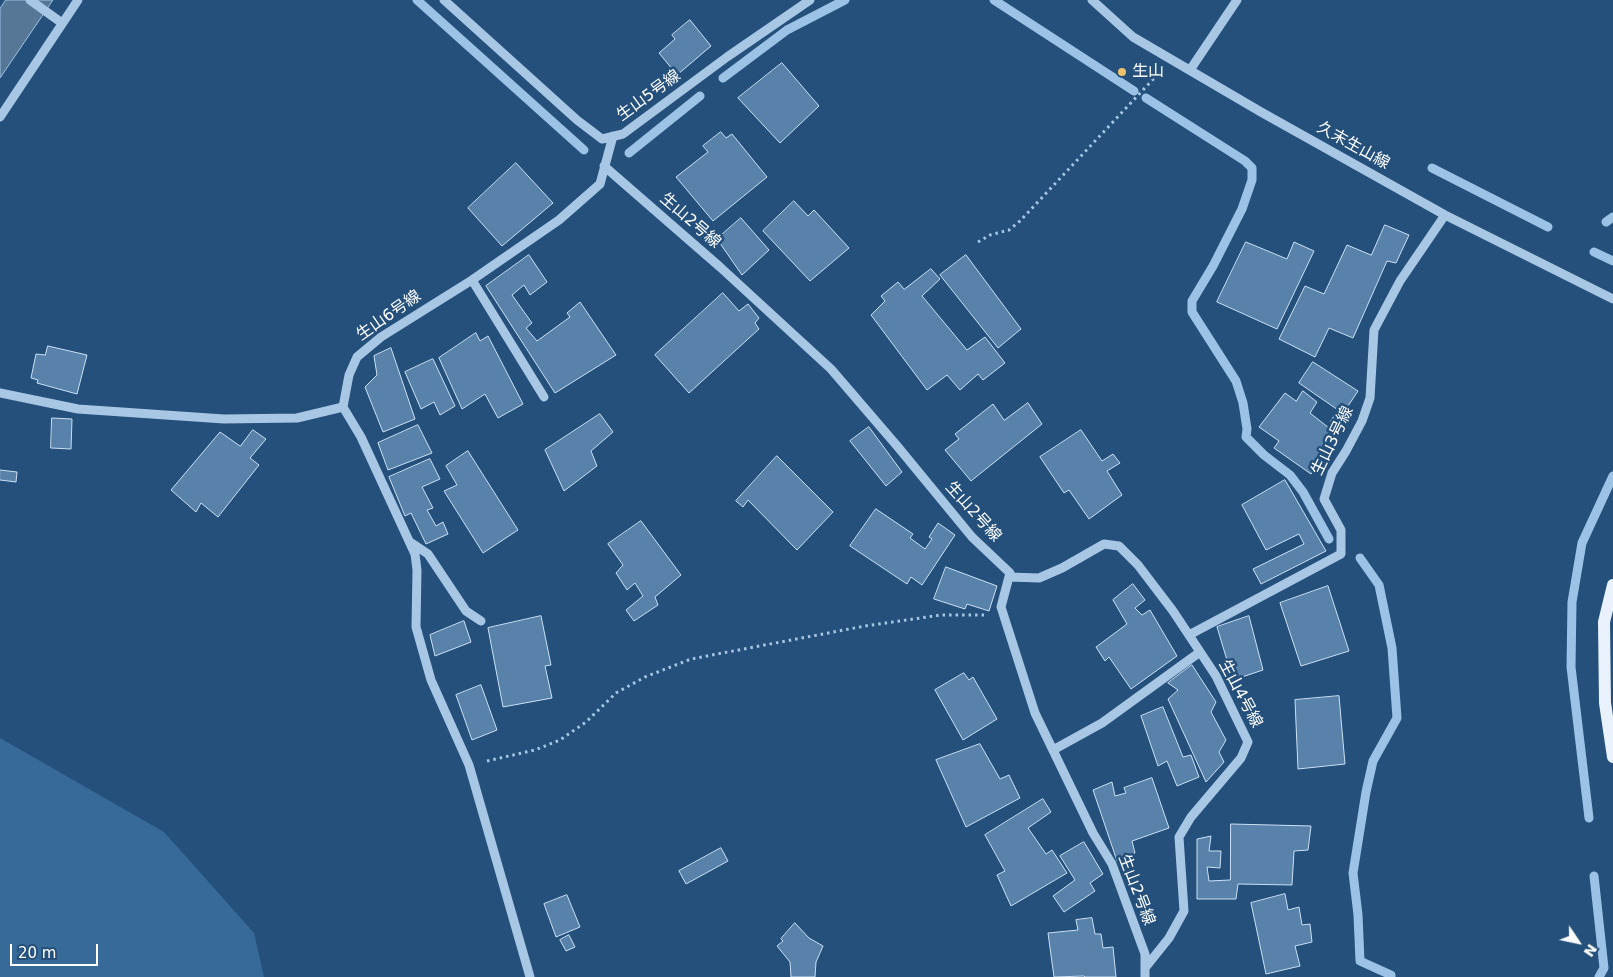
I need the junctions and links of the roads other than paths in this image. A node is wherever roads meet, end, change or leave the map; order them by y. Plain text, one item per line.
1 (30, 0) edge
2 (78, 0) edge
3 (444, 0) edge
4 (810, 0) edge
5 (1092, 0) edge
6 (1237, 0) edge
7 (62, 23) junction
8 (1190, 70) junction
9 (0, 117) edge
10 (613, 136) junction
11 (604, 166) junction
12 (1445, 215) junction
13 (472, 280) junction
14 (1613, 299) edge
15 (0, 393) edge
16 (544, 397) dead end
17 (343, 407) junction
18 (410, 542) junction
19 (1009, 577) junction
20 (1613, 584) edge
21 (481, 621) dead end
22 (1189, 635) junction
23 (1200, 652) junction
24 (1053, 750) junction
25 (1613, 757) edge
26 (1145, 972) edge
27 (530, 977) edge

1 - 7 street
2 - 7 street
3 - 10 street, 生山5号線
4 - 10 street, 生山5号線
5 - 8 street, 久末生山線
6 - 8 street
7 - 9 street
8 - 12 street, 久末生山線
10 - 11 street, 生山6号線
11 - 13 street, 生山6号線
11 - 19 street, 生山2号線
12 - 14 street, 久末生山線
12 - 22 street, 生山3号線
13 - 16 street
13 - 17 street, 生山6号線
15 - 17 street
17 - 18 street
18 - 21 street
18 - 27 street
19 - 22 street, 生山4号線
19 - 24 street, 生山2号線
20 - 25 main road
22 - 23 street, 生山4号線
23 - 24 street
23 - 26 street, 生山4号線
24 - 26 street, 生山2号線

